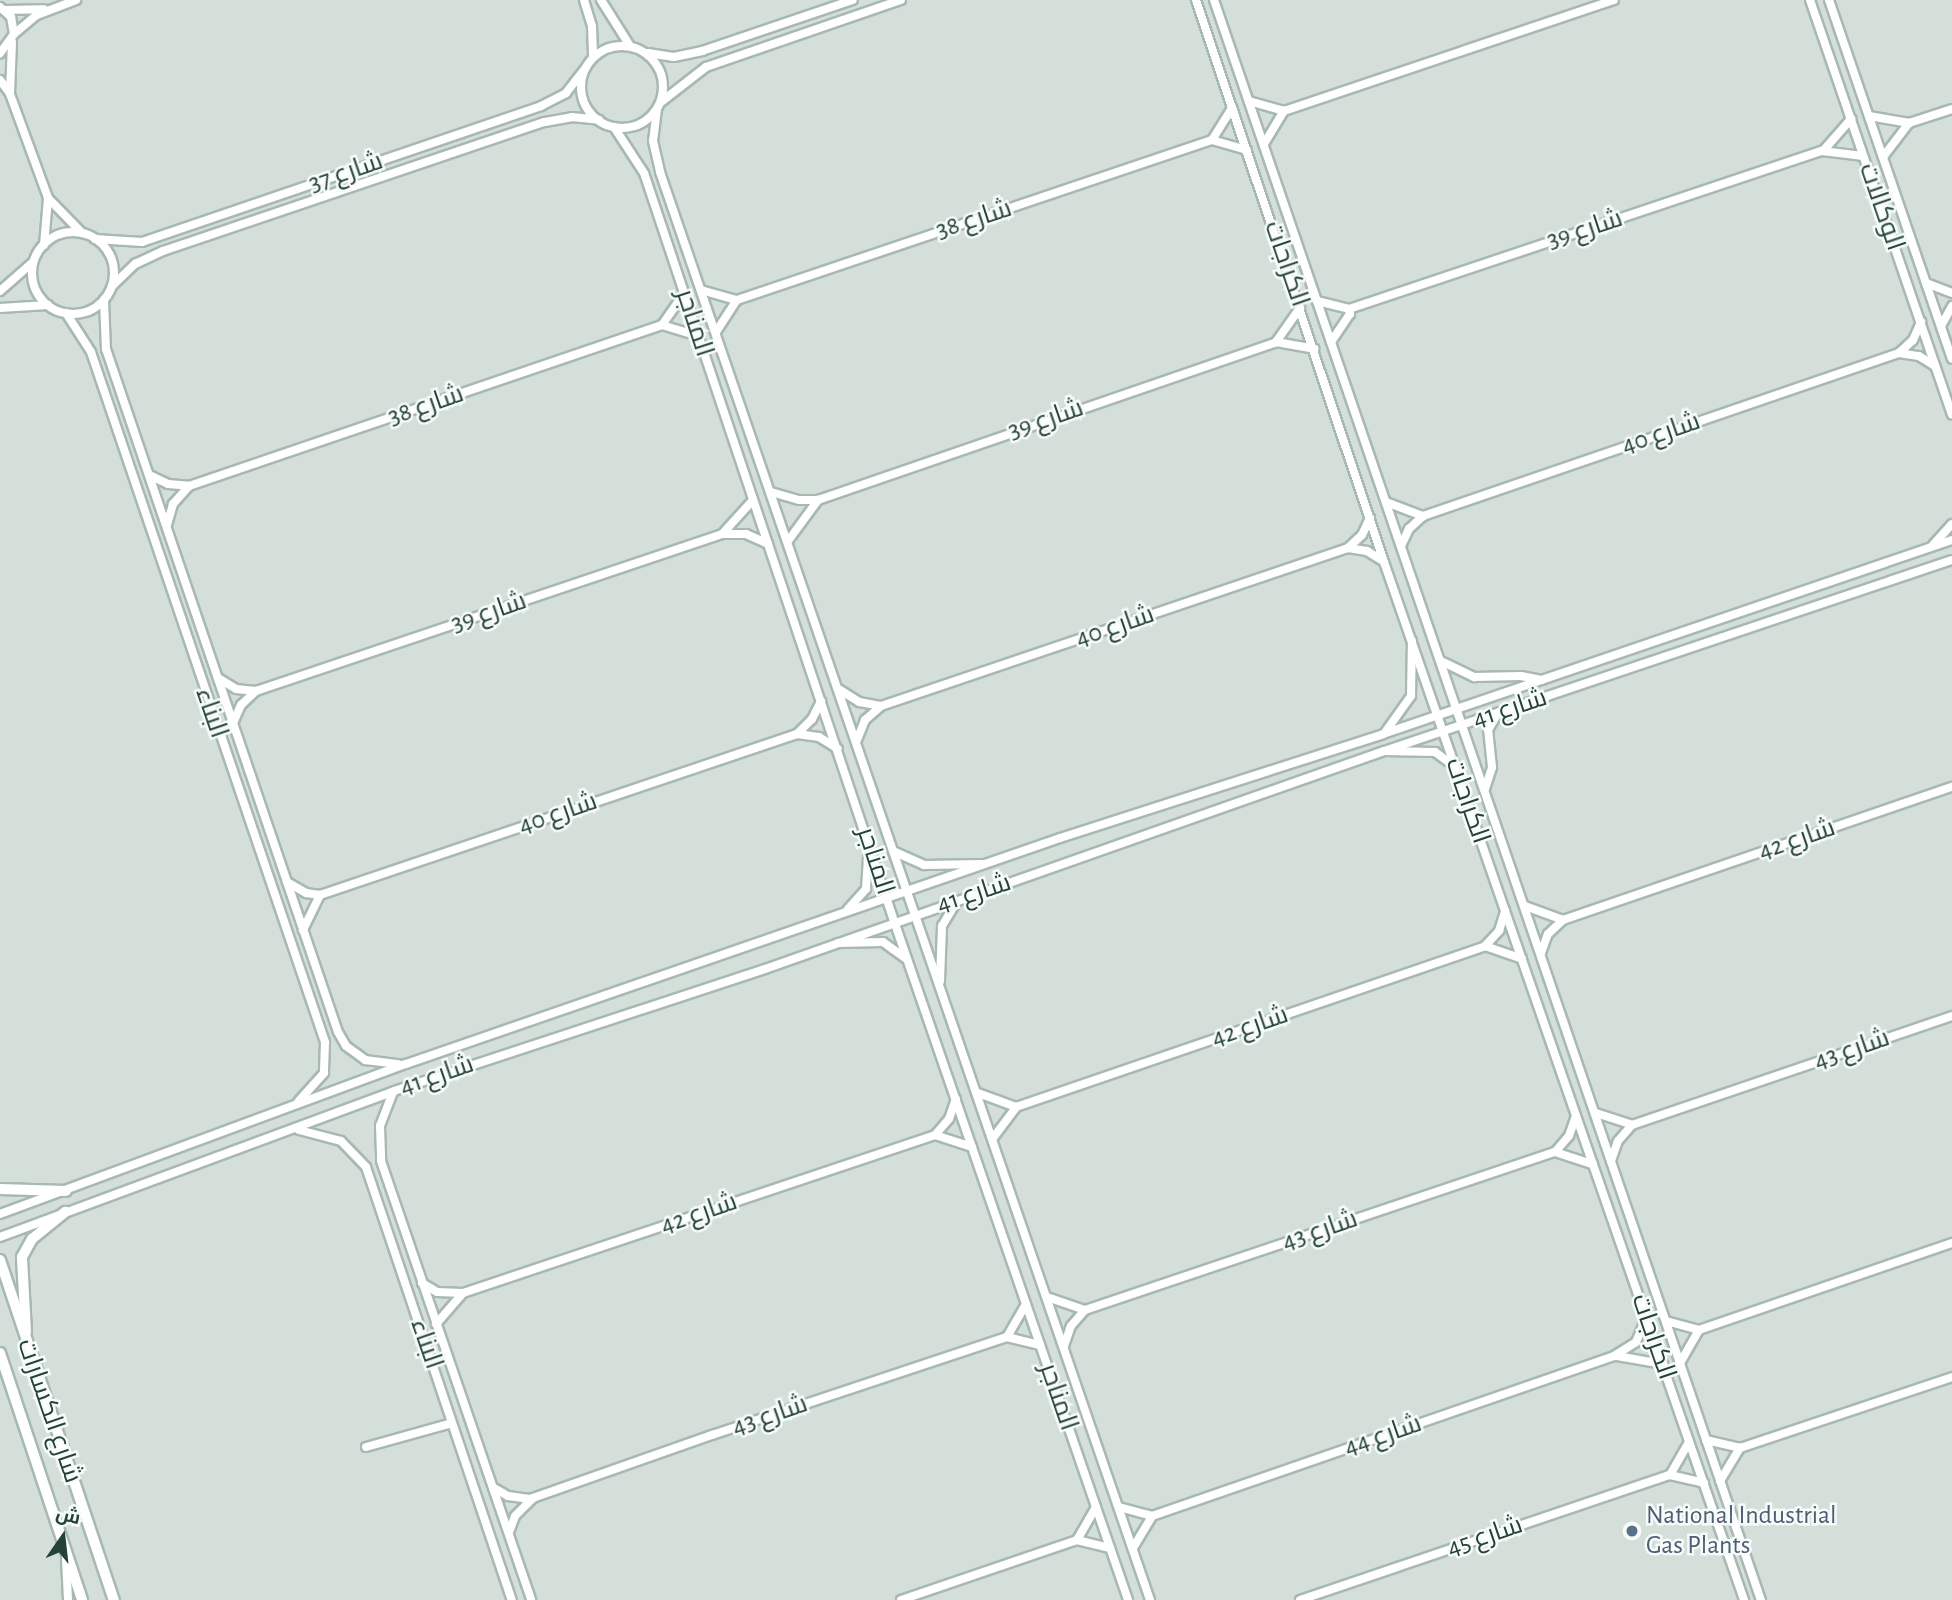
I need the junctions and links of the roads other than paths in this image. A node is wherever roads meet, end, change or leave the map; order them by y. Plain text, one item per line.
1 (76, 0) edge
2 (584, 0) edge
3 (601, 0) edge
4 (853, 0) edge
5 (901, 0) edge
6 (1196, 0) edge
7 (1214, 0) edge
8 (1614, 0) edge
9 (1810, 0) edge
10 (1829, 0) edge
11 (3, 9) edge
12 (51, 9) junction
13 (13, 38) junction
14 (630, 46) junction
15 (645, 52) junction
16 (0, 53) edge
17 (593, 57) junction
18 (584, 70) junction
19 (0, 79) edge
20 (10, 94) junction
21 (1249, 102) junction
22 (659, 105) junction
23 (1233, 107) junction
24 (1952, 109) edge
25 (1284, 111) junction
26 (1869, 116) junction
27 (1851, 119) junction
28 (598, 120) junction
29 (1909, 123) junction
30 (614, 127) junction
31 (1212, 140) junction
32 (1264, 145) junction
33 (1247, 150) junction
34 (1822, 151) junction
35 (1863, 156) junction
36 (1883, 157) junction
37 (48, 198) junction
38 (82, 233) junction
39 (95, 239) junction
40 (44, 245) junction
41 (36, 257) junction
42 (1926, 283) junction
43 (112, 286) junction
44 (701, 290) junction
45 (0, 291) edge
46 (684, 293) junction
47 (1952, 293) edge
48 (104, 300) junction
49 (737, 300) junction
50 (1317, 301) junction
51 (48, 305) junction
52 (1952, 306) edge
53 (1300, 307) junction
54 (0, 308) edge
55 (1349, 309) junction
56 (66, 313) junction
57 (1921, 323) junction
58 (662, 325) junction
59 (1941, 326) junction
60 (716, 333) junction
61 (698, 336) junction
62 (1276, 342) junction
63 (1331, 342) junction
64 (1314, 349) junction
65 (1899, 353) junction
66 (1952, 359) edge
67 (1936, 366) junction
68 (1952, 414) edge
69 (149, 475) junction
70 (189, 486) junction
71 (771, 492) junction
72 (753, 500) junction
73 (818, 500) junction
74 (1386, 502) junction
75 (1423, 516) junction
76 (1370, 518) junction
77 (1952, 524) edge
78 (167, 528) junction
79 (722, 534) junction
80 (1952, 540) edge
81 (788, 541) junction
82 (768, 544) junction
83 (1401, 546) junction
84 (1931, 547) junction
85 (1348, 548) junction
86 (1384, 562) junction
87 (1951, 562) edge
88 (1412, 639) junction
89 (1440, 660) junction
90 (218, 678) junction
91 (1542, 680) junction
92 (840, 690) junction
93 (257, 691) junction
94 (821, 699) junction
95 (881, 706) junction
96 (1457, 709) junction
97 (1497, 713) junction
98 (1438, 716) junction
99 (233, 723) junction
100 (1463, 724) junction
101 (1443, 731) junction
102 (797, 734) junction
103 (1383, 734) junction
104 (857, 740) junction
105 (838, 749) junction
106 (1384, 751) junction
107 (1456, 768) junction
108 (1952, 787) edge
109 (1485, 789) junction
110 (869, 843) junction
111 (895, 852) junction
112 (985, 864) junction
113 (287, 882) junction
114 (909, 891) junction
115 (320, 895) junction
116 (887, 898) junction
117 (958, 900) junction
118 (1525, 906) junction
119 (1505, 911) junction
120 (917, 913) junction
121 (842, 914) junction
122 (1563, 920) junction
123 (894, 921) junction
124 (303, 930) junction
125 (835, 943) junction
126 (1485, 946) junction
127 (1541, 954) junction
128 (1522, 959) junction
129 (907, 960) junction
130 (940, 981) junction
131 (1952, 1016) edge
132 (406, 1064) junction
133 (394, 1091) junction
134 (978, 1093) junction
135 (956, 1099) junction
136 (293, 1107) junction
137 (1016, 1107) junction
138 (1595, 1113) junction
139 (1576, 1116) junction
140 (1632, 1125) junction
141 (296, 1129) junction
142 (935, 1135) junction
143 (993, 1138) junction
144 (972, 1147) junction
145 (1555, 1152) junction
146 (1611, 1161) junction
147 (1593, 1164) junction
148 (0, 1189) edge
149 (66, 1191) junction
150 (65, 1212) junction
151 (0, 1214) edge
152 (0, 1237) edge
153 (1952, 1243) edge
154 (0, 1261) edge
155 (422, 1283) junction
156 (463, 1293) junction
157 (1047, 1297) junction
158 (1026, 1304) junction
159 (1085, 1310) junction
160 (1646, 1318) junction
161 (1666, 1321) junction
162 (436, 1324) junction
163 (1699, 1330) junction
164 (1007, 1337) junction
165 (26, 1343) junction
166 (1040, 1345) junction
167 (1064, 1346) junction
168 (0, 1353) edge
169 (1614, 1356) junction
170 (1680, 1363) junction
171 (1662, 1364) junction
172 (1952, 1377) edge
173 (452, 1423) junction
174 (1706, 1440) junction
175 (1689, 1442) junction
176 (366, 1447) dead end
177 (1740, 1448) junction
178 (1670, 1475) junction
179 (1720, 1481) junction
180 (1704, 1483) junction
181 (494, 1488) junction
182 (533, 1498) junction
183 (1096, 1507) junction
184 (1119, 1507) junction
185 (1152, 1516) junction
186 (509, 1532) junction
187 (1077, 1540) junction
188 (1110, 1548) junction
189 (1133, 1548) junction
190 (65, 1552) junction
191 (68, 1600) edge
192 (82, 1600) edge
193 (114, 1600) edge
194 (512, 1600) edge
195 (531, 1600) edge
196 (901, 1600) edge
197 (1128, 1600) edge
198 (1150, 1600) edge
199 (1300, 1600) edge
200 (1744, 1600) edge
201 (1761, 1600) edge

1 - 12 street
2 - 17 street
3 - 14 street
4 - 15 street
5 - 22 street
6 - 23 street, الكراجات
7 - 21 street, الكراجات
8 - 25 street
9 - 27 street, الوكالات
10 - 26 street, الوكالات
11 - 12 street
11 - 13 street
12 - 13 street
13 - 16 street
13 - 20 street
14 - 15 street
14 - 17 street
15 - 22 street
17 - 18 street
18 - 28 street
18 - 39 street, شارع 37
19 - 20 street
20 - 37 street
21 - 25 street
21 - 32 street, الكراجات
22 - 30 street
22 - 44 street, المناجر
23 - 31 street
23 - 33 street, الكراجات
24 - 29 street
25 - 32 street
26 - 29 street
26 - 36 street, الوكالات
27 - 34 street, شارع 39
27 - 35 street, الوكالات
28 - 30 street
28 - 43 street, شارع 37
29 - 36 street
30 - 46 street, المناجر
31 - 33 street
31 - 49 street, شارع 38
32 - 50 street, الكراجات
33 - 53 street, الكراجات
34 - 35 street, شارع 39
34 - 55 street, شارع 39
35 - 57 street, الوكالات
36 - 42 street, الوكالات
37 - 38 street
37 - 40 street
38 - 39 street
38 - 40 street
39 - 43 street
40 - 41 street
41 - 45 street
41 - 51 street
42 - 47 street
42 - 59 street, الوكالات
43 - 48 street
44 - 49 street
44 - 60 street, المناجر
46 - 58 street
46 - 61 street, المناجر
48 - 56 street
48 - 69 street, البناء
49 - 60 street
50 - 55 street
50 - 63 street, الكراجات
51 - 54 street
51 - 56 street
52 - 59 street
53 - 62 street
53 - 64 street, الكراجات
55 - 63 street
56 - 136 street, البناء
57 - 65 street
57 - 67 street, الوكالات
58 - 61 street
58 - 70 street, شارع 38
59 - 66 street, الوكالات
60 - 71 street, المناجر
61 - 72 street, المناجر
62 - 64 street, شارع 39
62 - 73 street, شارع 39
63 - 74 street, الكراجات
64 - 76 street, الكراجات
65 - 67 street
65 - 75 street, شارع 40
67 - 68 street, الوكالات
69 - 70 street
69 - 78 street, البناء
70 - 78 street
71 - 73 street, شارع 39
71 - 81 street, المناجر
72 - 79 street, شارع 39
72 - 82 street, المناجر
73 - 81 street
74 - 75 street
74 - 83 street, الكراجات
75 - 83 street
76 - 85 street
76 - 86 street, الكراجات
77 - 84 street
78 - 90 street, البناء
79 - 82 street, شارع 39
79 - 93 street, شارع 39
80 - 84 street, شارع 41
81 - 92 street, المناجر
82 - 94 street, المناجر
83 - 89 street, الكراجات
84 - 91 street, شارع 41
85 - 86 street
85 - 95 street, شارع 40
86 - 88 street, الكراجات
87 - 97 street, شارع 41
88 - 98 street, الكراجات
88 - 103 street
89 - 91 street
89 - 96 street, الكراجات
90 - 93 street
90 - 99 street, البناء
91 - 96 street, شارع 41
92 - 95 street
92 - 104 street, المناجر
93 - 99 street
94 - 102 street
94 - 105 street, المناجر
95 - 104 street
96 - 98 street, شارع 41
96 - 100 street, الكراجات
97 - 100 street, شارع 41
97 - 109 street
98 - 101 street, الكراجات
98 - 103 street, شارع 41
99 - 113 street, البناء
100 - 101 street, شارع 41
100 - 109 street, الكراجات
101 - 106 street, شارع 41
101 - 107 street, الكراجات
102 - 105 street
102 - 115 street, شارع 40
103 - 112 street, شارع 41
104 - 111 street, المناجر
105 - 110 street, المناجر
106 - 107 street
106 - 117 street, شارع 41
107 - 119 street, الكراجات
108 - 122 street, شارع 42
109 - 118 street, الكراجات
110 - 116 street, المناجر
110 - 121 street
111 - 112 street, المناجر
111 - 114 street, المناجر
112 - 114 street, شارع 41
113 - 115 street
113 - 124 street, البناء
114 - 116 street, شارع 41
114 - 120 street, المناجر
115 - 124 street
116 - 121 street, شارع 41
116 - 123 street, المناجر
117 - 120 street, شارع 41
117 - 130 street, المناجر
118 - 122 street
118 - 127 street, الكراجات
119 - 126 street
119 - 128 street, الكراجات
120 - 123 street, شارع 41
120 - 130 street, المناجر
121 - 132 street, شارع 41
122 - 127 street
123 - 125 street, شارع 41
123 - 129 street, المناجر
124 - 132 street, البناء
125 - 129 street
125 - 133 street, شارع 41
126 - 128 street
126 - 137 street, شارع 42
127 - 138 street, الكراجات
128 - 139 street, الكراجات
129 - 135 street, المناجر
130 - 134 street, المناجر
131 - 140 street, شارع 43
132 - 136 street, شارع 41
133 - 141 street, شارع 41
133 - 155 street, البناء
134 - 137 street
134 - 143 street, المناجر
135 - 142 street
135 - 144 street, المناجر
136 - 149 street, شارع 41
137 - 143 street
138 - 140 street
138 - 146 street, الكراجات
139 - 145 street
139 - 147 street, الكراجات
140 - 146 street
141 - 150 street, شارع 41
141 - 173 street, البناء
142 - 144 street
142 - 156 street, شارع 42
143 - 157 street, المناجر
144 - 158 street, المناجر
145 - 147 street
145 - 159 street, شارع 43
146 - 161 street, الكراجات
147 - 160 street, الكراجات
148 - 149 street
149 - 151 street, شارع 41
150 - 152 street, شارع 41
150 - 165 street
153 - 163 street
154 - 165 street, شارع الكسارات
155 - 156 street, شارع 42
155 - 162 street, البناء
156 - 162 street
157 - 159 street
157 - 167 street, المناجر
158 - 164 street
158 - 166 street, المناجر
159 - 167 street
160 - 169 street, شارع 44
160 - 171 street, الكراجات
161 - 163 street
161 - 170 street, الكراجات
162 - 181 street, البناء
163 - 170 street
164 - 166 street
164 - 182 street, شارع 43
165 - 193 street, شارع الكسارات
166 - 183 street, المناجر
167 - 184 street, المناجر
168 - 190 street, شارع الكسارات
169 - 171 street, شارع 44
169 - 185 street, شارع 44
170 - 174 street, الكراجات
171 - 175 street, الكراجات
172 - 177 street
173 - 176 street
173 - 194 street, البناء
174 - 177 street
174 - 179 street, الكراجات
175 - 178 street
175 - 180 street, الكراجات
177 - 179 street
178 - 180 street
178 - 199 street, شارع 45
179 - 201 street, الكراجات
180 - 200 street, الكراجات
181 - 182 street
181 - 186 street, البناء
182 - 186 street
183 - 187 street
183 - 188 street, المناجر
184 - 185 street
184 - 189 street, المناجر
185 - 189 street
186 - 195 street, البناء
187 - 188 street
187 - 196 street
188 - 197 street, المناجر
189 - 198 street, المناجر
190 - 191 street
190 - 192 street, شارع الكسارات

